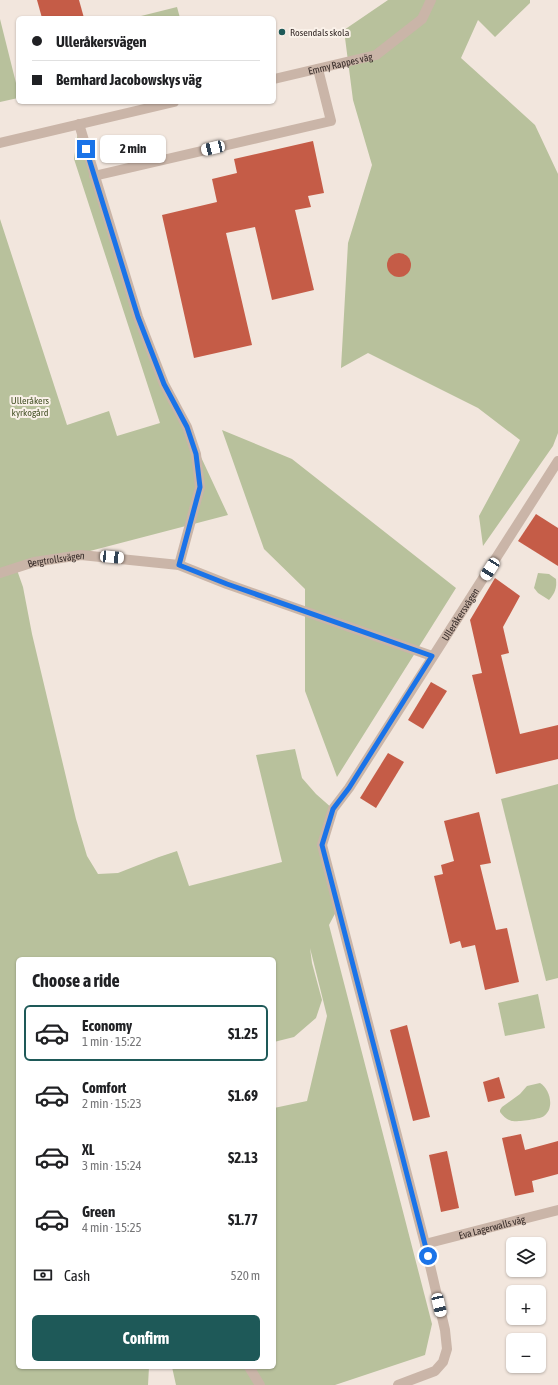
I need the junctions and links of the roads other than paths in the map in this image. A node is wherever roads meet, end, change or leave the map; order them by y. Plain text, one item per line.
1 (431, 0) edge
2 (318, 69) junction
3 (276, 79) edge
4 (165, 104) edge
5 (78, 124) junction
6 (0, 143) edge
7 (94, 176) junction
8 (558, 461) edge
9 (179, 565) junction
10 (0, 573) edge
11 (432, 656) junction
12 (558, 1210) edge
13 (425, 1244) junction
14 (250, 1369) edge
15 (260, 1385) edge
16 (398, 1385) edge

1 - 2 street, Emmy Rappes väg
2 - 3 street, Emmy Rappes väg
2 - 7 street
4 - 5 street
5 - 6 street
5 - 7 street
7 - 9 street
8 - 11 street, Ulleråkersvägen
9 - 10 street, Bergtrollsvägen
9 - 11 street, Bergtrollsvägen
11 - 13 street, Ulleråkersvägen
12 - 13 street, Eva Lagerwalls väg
13 - 16 street, Ulleråkersvägen
14 - 15 street

